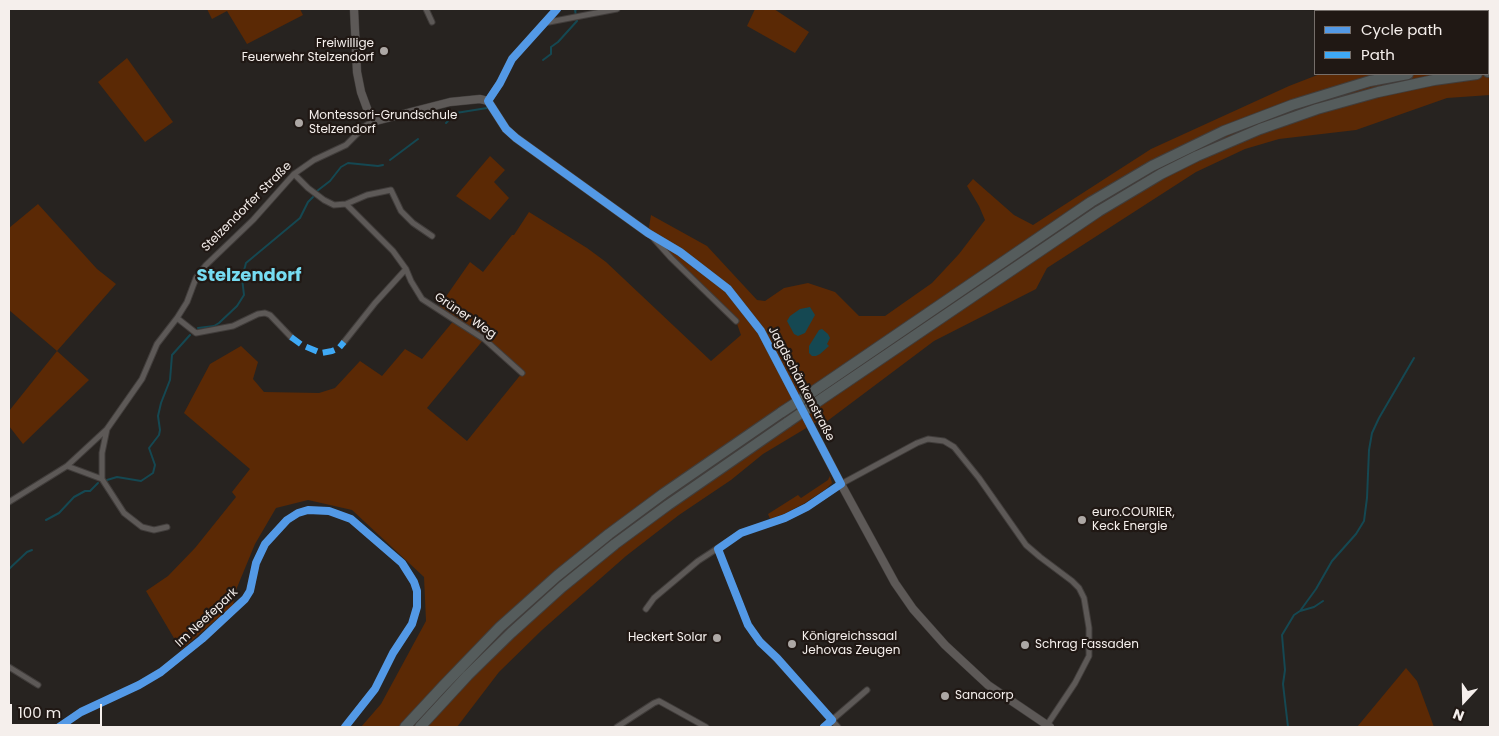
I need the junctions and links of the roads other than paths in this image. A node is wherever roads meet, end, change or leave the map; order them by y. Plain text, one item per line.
1 (354, 9) edge
2 (426, 9) edge
3 (557, 9) edge
4 (617, 9) edge
5 (432, 22) dead end
6 (544, 23) junction
7 (1403, 75) edge
8 (1471, 75) edge
9 (488, 101) junction
10 (372, 122) junction
11 (294, 174) junction
12 (346, 204) junction
13 (648, 233) junction
14 (432, 236) dead end
15 (406, 269) junction
16 (177, 318) junction
17 (736, 321) dead end
18 (291, 337) dead end
19 (344, 342) dead end
20 (522, 372) dead end
21 (107, 429) junction
22 (67, 466) junction
23 (102, 479) junction
24 (841, 484) junction
25 (9, 502) edge
26 (167, 526) dead end
27 (718, 549) junction
28 (646, 609) dead end
29 (9, 667) edge
30 (468, 675) junction
31 (38, 685) dead end
32 (867, 690) dead end
33 (418, 713) junction
34 (832, 720) junction
35 (1049, 726) edge
36 (59, 727) edge
37 (345, 727) edge
38 (395, 727) edge
39 (405, 727) edge
40 (420, 727) edge
41 (428, 727) edge
42 (617, 727) edge
43 (706, 727) edge
44 (824, 727) edge
45 (838, 727) edge

1 - 10 main road
2 - 5 street
3 - 6 street
4 - 6 street
6 - 9 street
7 - 33 highway, bridge
8 - 30 highway, bridge
9 - 10 main road, Stelzendorfer Straße
9 - 13 main road, Jagdschänkenstraße
10 - 11 street, Stelzendorfer Straße
11 - 12 street
11 - 16 street, Stelzendorfer Straße
12 - 14 street
12 - 15 street, Grüner Weg
13 - 17 street, Jagdschänkenstraße
13 - 24 main road, Jagdschänkenstraße
15 - 19 street
15 - 20 street, Grüner Weg
16 - 18 street
16 - 21 street, Stelzendorfer Straße
21 - 22 street, Stelzendorfer Straße
21 - 23 street
22 - 23 street
22 - 25 street, Stelzendorfer Straße
23 - 26 street
24 - 27 street, Jagdschänkenstraße
24 - 35 main road, Jagdschänkenstraße
24 - 35 street, Jagdschänkenstraße
27 - 28 street, Jagdschänkenstraße
27 - 34 street
29 - 31 street
30 - 40 highway
30 - 41 highway
32 - 34 street
33 - 38 highway
33 - 39 highway
34 - 44 street
34 - 45 street
36 - 37 street, Im Neefepark
42 - 43 street

